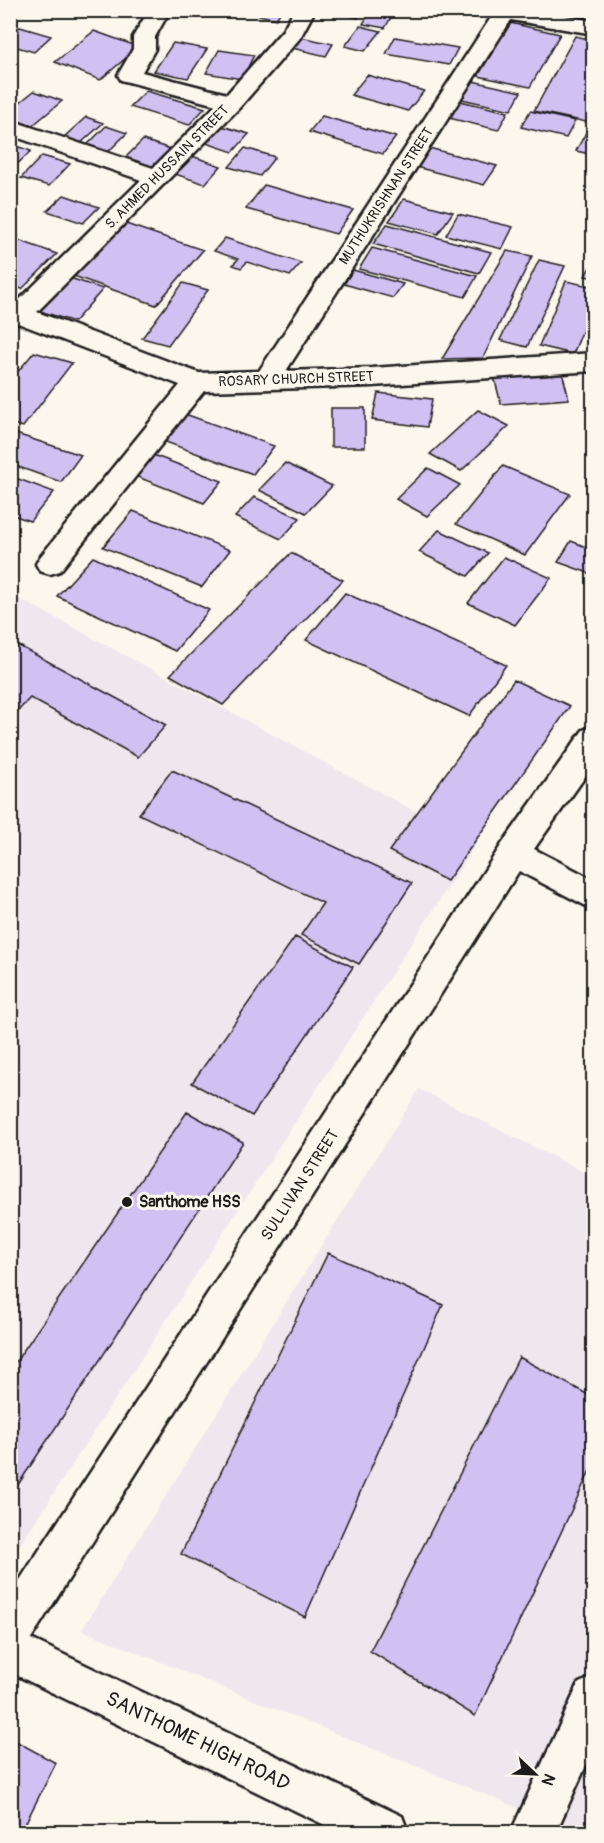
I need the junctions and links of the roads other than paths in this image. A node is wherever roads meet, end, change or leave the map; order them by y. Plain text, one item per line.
1 (160, 10) edge
2 (305, 10) edge
3 (499, 11) edge
4 (594, 28) edge
5 (232, 102) junction
6 (10, 127) edge
7 (156, 177) junction
8 (15, 313) edge
9 (594, 362) edge
10 (267, 380) junction
11 (197, 382) junction
12 (50, 564) dead end
13 (594, 739) edge
14 (513, 853) junction
15 (594, 896) edge
16 (10, 1634) edge
17 (10, 1650) edge
18 (594, 1698) edge
19 (580, 1759) edge
20 (386, 1833) edge
21 (533, 1833) edge

1 - 5 street
2 - 5 street, S. AHMED HUSSAIN STREET
3 - 4 street
3 - 10 street, MUTHUKRISHNAN STREET
5 - 7 street, S. AHMED HUSSAIN STREET
6 - 7 street
7 - 8 street, S. AHMED HUSSAIN STREET
8 - 11 street, ROSARY CHURCH STREET
9 - 10 street, ROSARY CHURCH STREET
10 - 11 street, ROSARY CHURCH STREET
11 - 12 street
13 - 14 street, SULLIVAN STREET
14 - 15 street
14 - 16 street, SULLIVAN STREET
17 - 20 street, SANTHOME HIGH ROAD
18 - 19 street
19 - 21 street

